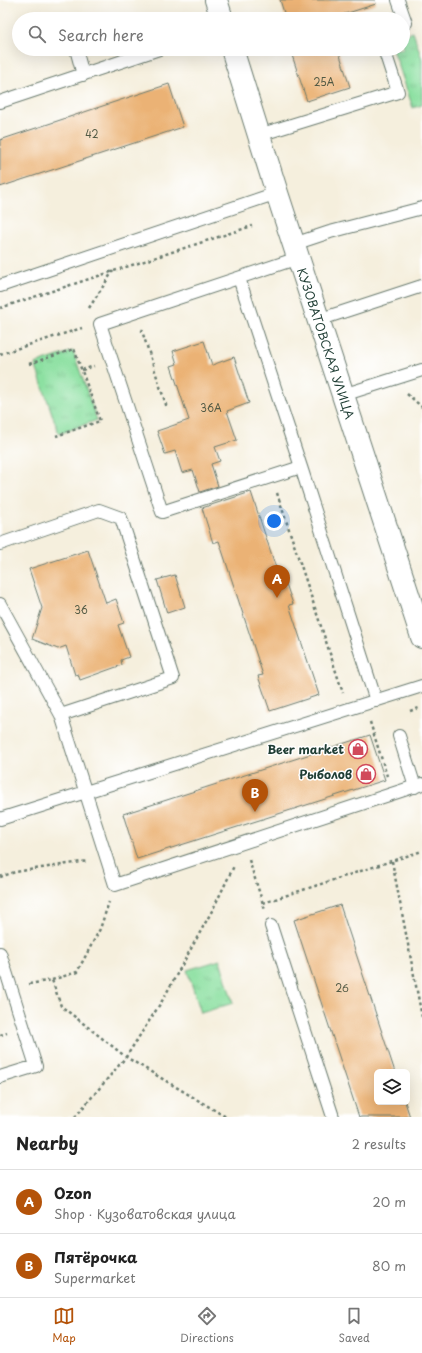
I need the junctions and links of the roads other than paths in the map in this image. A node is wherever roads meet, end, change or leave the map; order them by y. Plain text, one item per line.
1 (216, 0) edge
2 (398, 0) edge
3 (220, 12) edge
4 (402, 12) edge
5 (78, 56) edge
6 (139, 56) edge
7 (234, 56) edge
8 (386, 56) edge
9 (83, 75) junction
10 (0, 102) edge
11 (259, 135) junction
12 (277, 193) junction
13 (422, 208) edge
14 (296, 251) junction
15 (239, 278) junction
16 (0, 286) edge
17 (422, 286) edge
18 (318, 320) junction
19 (422, 370) edge
20 (343, 395) junction
21 (301, 467) junction
22 (0, 544) edge
23 (0, 604) edge
24 (422, 637) edge
25 (422, 686) edge
26 (370, 702) junction
27 (61, 715) junction
28 (399, 736) dead end
29 (418, 786) edge
30 (86, 791) junction
31 (0, 818) edge
32 (271, 926) dead end
33 (0, 953) edge
34 (0, 1077) edge
35 (333, 1117) edge

1 - 3 street
2 - 4 lane
5 - 9 lane
6 - 9 lane
7 - 11 street, КУЗОВАТОВСКАЯ УЛИЦА
8 - 11 lane
9 - 10 lane
11 - 12 street, КУЗОВАТОВСКАЯ УЛИЦА
12 - 14 street, КУЗОВАТОВСКАЯ УЛИЦА
12 - 16 lane
13 - 14 lane
14 - 15 lane
14 - 18 street, КУЗОВАТОВСКАЯ УЛИЦА
15 - 21 lane
15 - 21 lane
17 - 18 lane
18 - 20 street, КУЗОВАТОВСКАЯ УЛИЦА
19 - 20 lane
20 - 24 street, КУЗОВАТОВСКАЯ УЛИЦА
21 - 26 lane
22 - 27 lane
23 - 27 lane
25 - 26 lane
26 - 30 lane
27 - 30 lane
28 - 29 lane
29 - 30 lane
30 - 31 lane
32 - 35 lane
33 - 34 lane

